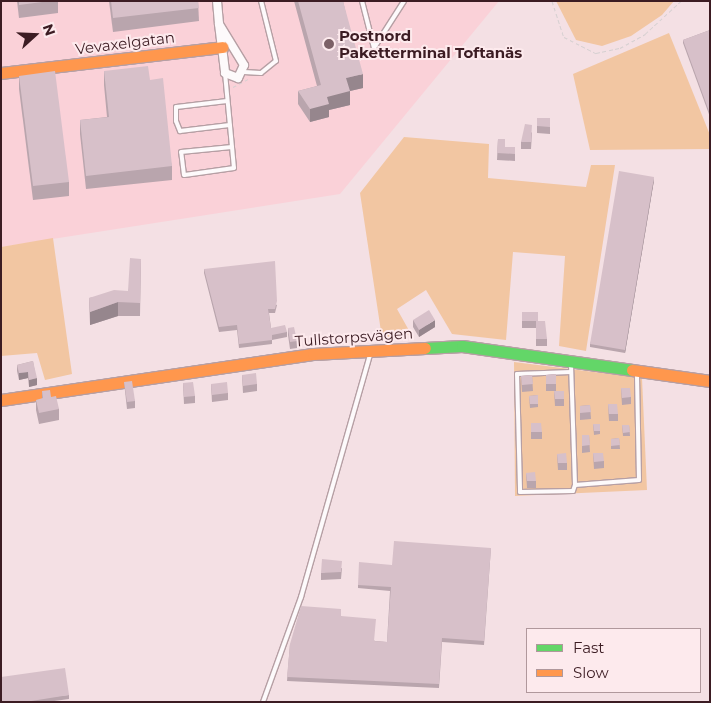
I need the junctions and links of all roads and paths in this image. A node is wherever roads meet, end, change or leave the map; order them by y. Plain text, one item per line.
1 (217, 1) edge
2 (261, 1) edge
3 (362, 1) edge
4 (404, 1) edge
5 (552, 1) edge
6 (681, 1) edge
7 (219, 24) junction
8 (222, 46) junction
9 (244, 72) junction
10 (1, 73) edge
11 (226, 73) junction
12 (227, 101) junction
13 (230, 125) junction
14 (232, 146) junction
15 (372, 350) junction
16 (570, 359) junction
17 (637, 369) junction
18 (571, 372) junction
19 (710, 381) edge
20 (1, 400) edge
21 (576, 485) junction
22 (263, 702) edge

1 - 7 street
2 - 9 lane
3 - 4 lane
5 - 6 path
7 - 8 street
7 - 9 street
8 - 10 street, Vevaxelgatan
8 - 11 street
9 - 11 street
11 - 12 lane
12 - 13 lane
12 - 13 lane
13 - 14 lane
14 - 14 lane
15 - 16 street, Tullstorpsvägen
15 - 20 street, Tullstorpsvägen
15 - 22 lane
16 - 17 street, Tullstorpsvägen
16 - 18 lane
17 - 19 street, Tullstorpsvägen
17 - 21 lane
18 - 21 lane
18 - 21 lane

